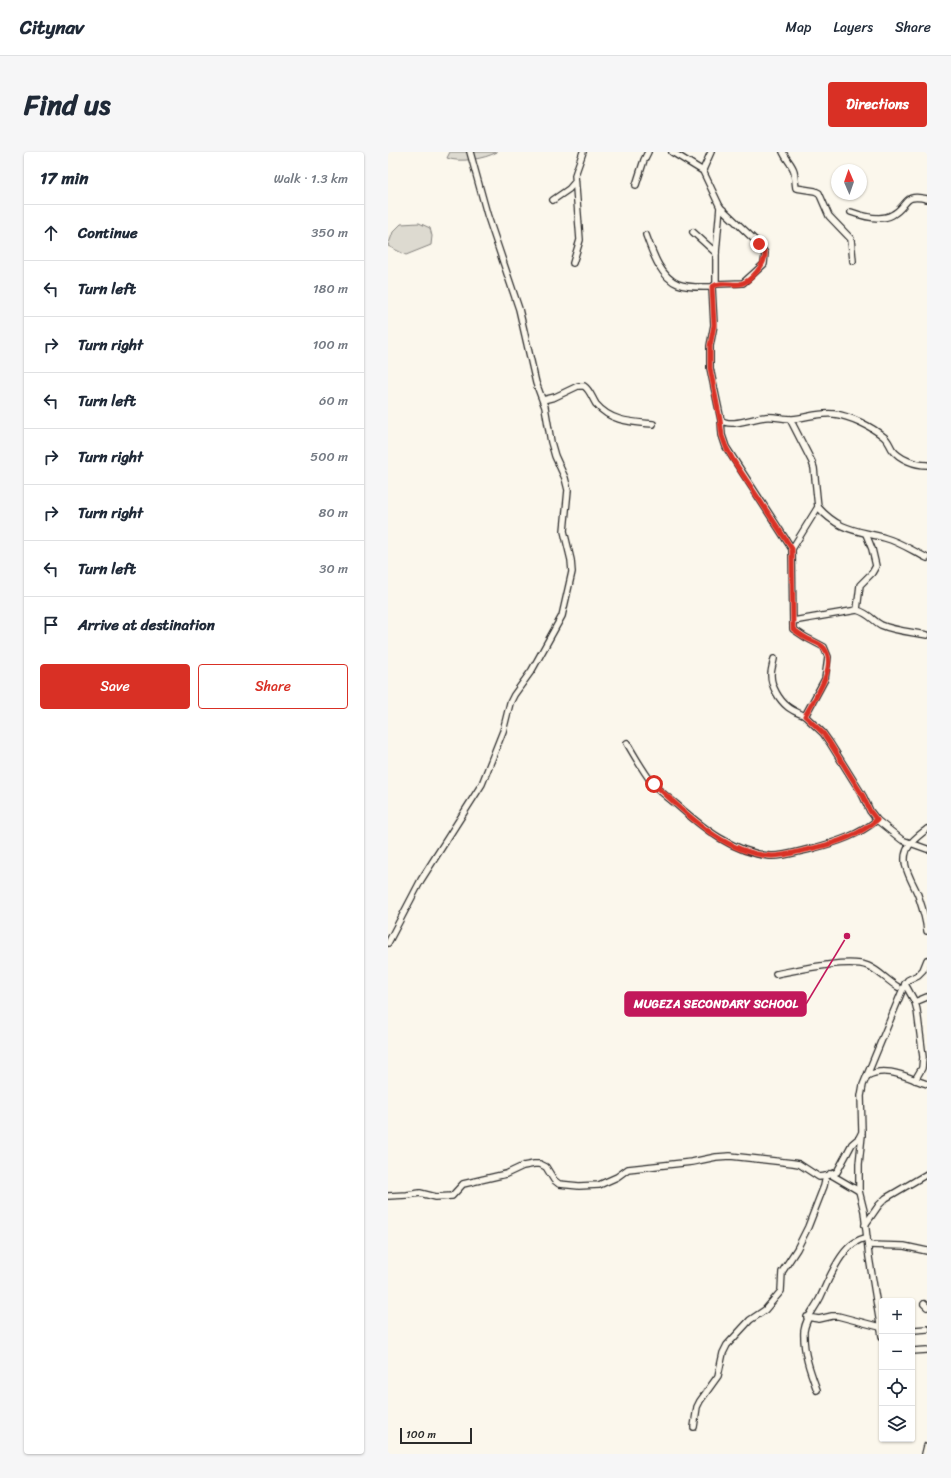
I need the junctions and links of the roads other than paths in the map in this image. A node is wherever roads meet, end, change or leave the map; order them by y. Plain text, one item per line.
1 (470, 152) edge
2 (583, 152) edge
3 (648, 152) edge
4 (672, 152) edge
5 (711, 152) edge
6 (783, 152) edge
7 (703, 170) dead end
8 (575, 182) junction
9 (636, 185) dead end
10 (927, 199) edge
11 (553, 200) dead end
12 (720, 207) junction
13 (851, 212) dead end
14 (693, 232) dead end
15 (646, 235) dead end
16 (716, 254) junction
17 (853, 261) dead end
18 (573, 263) dead end
19 (714, 286) junction
20 (543, 400) junction
21 (790, 419) junction
22 (720, 420) junction
23 (653, 424) dead end
24 (927, 465) edge
25 (818, 507) junction
26 (866, 534) junction
27 (792, 549) junction
28 (927, 558) edge
29 (858, 610) junction
30 (792, 621) junction
31 (927, 634) edge
32 (774, 659) dead end
33 (805, 716) junction
34 (626, 743) dead end
35 (877, 820) junction
36 (927, 829) edge
37 (911, 843) junction
38 (927, 849) edge
39 (927, 931) edge
40 (388, 943) edge
41 (927, 963) edge
42 (776, 974) dead end
43 (905, 984) junction
44 (898, 987) dead end
45 (927, 997) edge
46 (915, 1002) junction
47 (866, 1076) junction
48 (915, 1080) junction
49 (927, 1084) edge
50 (862, 1132) junction
51 (927, 1174) edge
52 (828, 1175) junction
53 (859, 1191) junction
54 (388, 1196) edge
55 (866, 1225) junction
56 (868, 1238) junction
57 (868, 1245) junction
58 (927, 1251) edge
59 (807, 1317) junction
60 (879, 1320) edge
61 (879, 1327) edge
62 (927, 1329) edge
63 (915, 1330) edge
64 (927, 1350) edge
65 (915, 1351) edge
66 (817, 1390) dead end
67 (694, 1427) dead end
68 (927, 1446) edge
69 (925, 1454) edge

1 - 20 street
2 - 8 street
3 - 9 street
4 - 12 street
5 - 7 street
6 - 17 street
8 - 11 street
8 - 18 street
10 - 13 street
12 - 16 street
12 - 19 street
14 - 16 street
15 - 19 street
16 - 19 street
19 - 22 street
20 - 23 street
20 - 40 street
21 - 22 street
21 - 24 street
21 - 25 street
22 - 27 street
25 - 26 street
25 - 27 street
26 - 28 street
26 - 29 street
27 - 30 street
29 - 30 street
29 - 31 street
30 - 33 street
32 - 33 street
33 - 35 street
34 - 35 street
35 - 37 street
36 - 37 street
37 - 38 street
37 - 39 street
41 - 43 street
42 - 44 street
43 - 46 street
43 - 47 street
45 - 46 street
46 - 48 street
47 - 48 street
47 - 50 street
48 - 49 street
50 - 52 street
50 - 53 street
51 - 55 street
52 - 53 street
52 - 54 street
52 - 67 street
53 - 55 street
55 - 56 street
56 - 57 street
56 - 59 street
57 - 58 street
57 - 60 street
59 - 61 street
59 - 66 street
62 - 63 street
64 - 65 street
68 - 69 street

